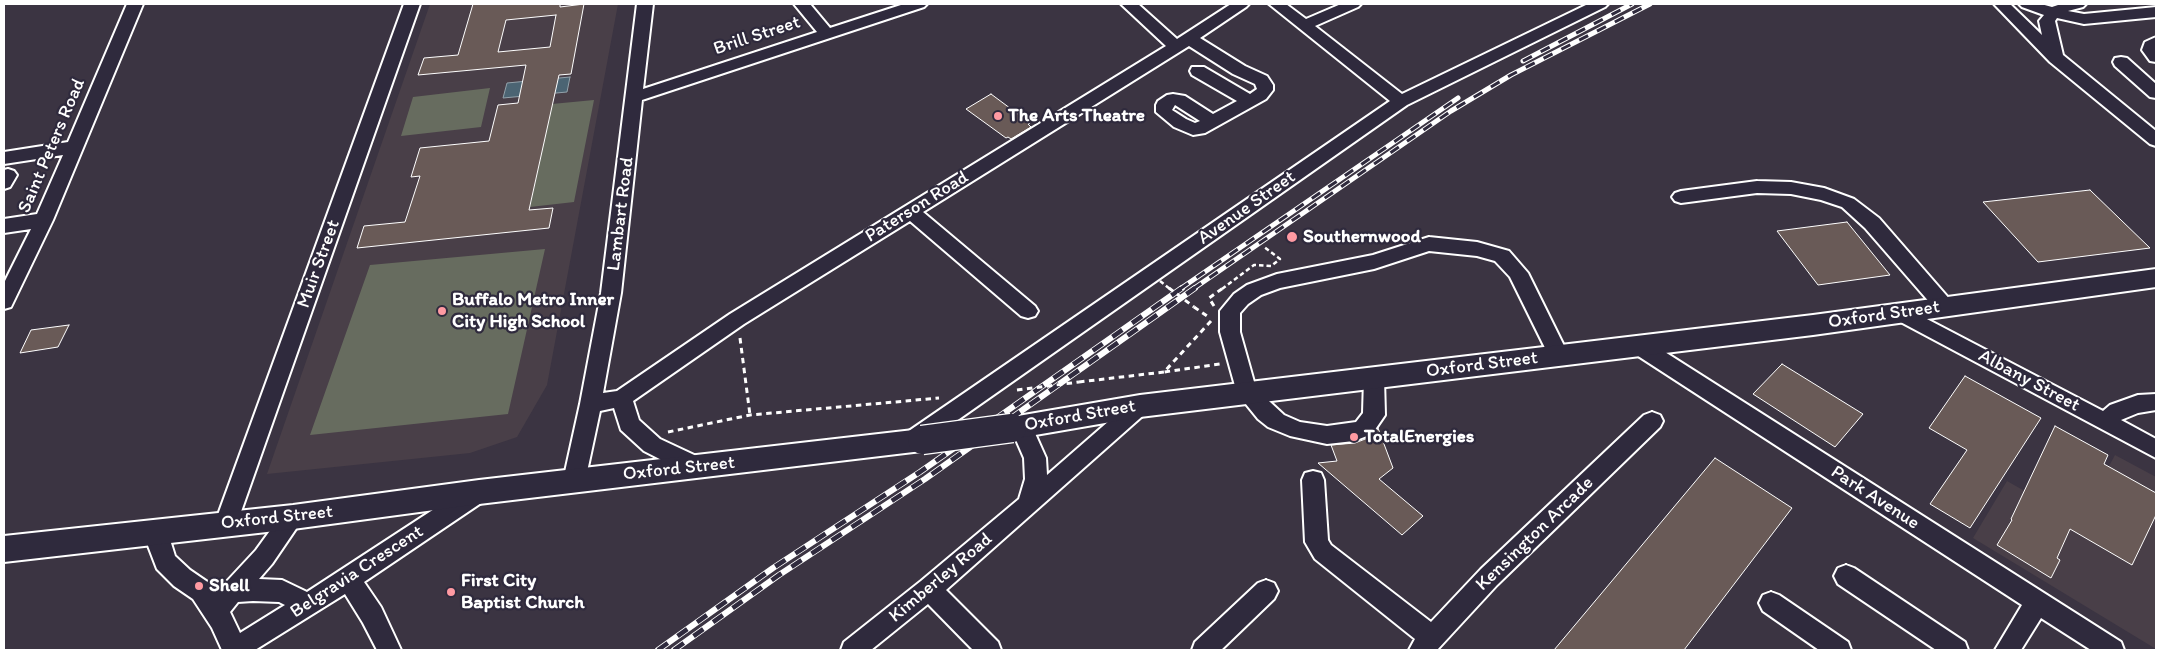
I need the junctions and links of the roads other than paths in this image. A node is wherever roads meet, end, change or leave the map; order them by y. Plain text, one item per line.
1 (135, 4) edge
2 (412, 4) edge
3 (646, 4) edge
4 (802, 4) edge
5 (919, 4) edge
6 (1129, 4) edge
7 (1241, 4) edge
8 (1277, 4) edge
9 (1353, 4) edge
10 (1600, 4) edge
11 (2002, 4) edge
12 (2027, 4) edge
13 (2078, 4) edge
14 (2156, 12) edge
15 (2053, 13) junction
16 (1304, 25) junction
17 (827, 34) junction
18 (1182, 42) junction
19 (2156, 42) edge
20 (2156, 57) edge
21 (2056, 58) junction
22 (2121, 62) dead end
23 (1198, 71) dead end
24 (2156, 93) edge
25 (635, 98) junction
26 (1250, 101) junction
27 (1401, 101) junction
28 (1213, 122) dead end
29 (2156, 140) edge
30 (75, 147) junction
31 (5, 172) edge
32 (1681, 197) dead end
33 (910, 211) junction
34 (44, 220) junction
35 (4, 226) edge
36 (2156, 278) edge
37 (4, 302) edge
38 (1945, 307) junction
39 (1028, 311) dead end
40 (1902, 314) junction
41 (1639, 346) junction
42 (1559, 356) junction
43 (1374, 378) junction
44 (1247, 393) junction
45 (622, 398) junction
46 (2156, 402) edge
47 (591, 404) junction
48 (1140, 406) junction
49 (1652, 420) dead end
50 (2106, 421) junction
51 (1017, 427) junction
52 (916, 441) junction
53 (2156, 449) edge
54 (699, 468) junction
55 (1313, 480) dead end
56 (574, 481) junction
57 (480, 492) junction
58 (1029, 504) junction
59 (294, 517) junction
60 (226, 523) junction
61 (160, 531) junction
62 (4, 550) edge
63 (1846, 576) dead end
64 (349, 579) junction
65 (929, 589) junction
66 (1266, 591) dead end
67 (232, 592) junction
68 (2037, 602) junction
69 (1771, 603) dead end
70 (306, 605) junction
71 (216, 610) junction
72 (1426, 644) edge
73 (234, 650) edge
74 (389, 650) edge
75 (853, 650) edge
76 (988, 650) edge
77 (1204, 650) edge
78 (1839, 650) edge
79 (1956, 650) edge
80 (2006, 650) edge
81 (2112, 650) edge

1 - 30 street, Saint Peters Road
2 - 60 street, Muir Street
3 - 25 street, Lambart Road
4 - 17 street
5 - 17 street, Brill Street
6 - 18 street
7 - 18 street, Paterson Road
8 - 16 street
9 - 16 street
10 - 27 street, Avenue Street
11 - 21 street
12 - 15 street
13 - 15 street
14 - 15 street
15 - 21 street
16 - 27 street
17 - 25 street, Brill Street
18 - 26 street
18 - 33 street, Paterson Road
19 - 20 street
21 - 29 street
22 - 24 street
23 - 26 street
25 - 47 street, Lambart Road
26 - 28 street
27 - 52 street, Avenue Street
30 - 31 street
30 - 34 street, Saint Peters Road
32 - 38 street
33 - 39 street
33 - 45 street, Paterson Road
34 - 35 street
34 - 37 street, Saint Peters Road
36 - 38 main road, Oxford Street
38 - 40 main road, Oxford Street
40 - 41 main road, Oxford Street
40 - 50 street, Albany Street
41 - 42 main road, Oxford Street
41 - 68 street, Park Avenue
42 - 43 main road, Oxford Street
42 - 44 street
43 - 44 main road, Oxford Street
43 - 44 street
44 - 48 main road, Oxford Street
45 - 47 street, Paterson Road
45 - 54 street
46 - 50 street
47 - 56 street, Lambart Road
48 - 51 main road, Oxford Street
48 - 58 street, Kimberley Road
49 - 72 street, Kensington Arcade
50 - 53 street, Albany Street
51 - 52 main road, Oxford Street, bridge
51 - 58 street
52 - 54 main road, Oxford Street
54 - 56 main road, Oxford Street
55 - 72 street
56 - 57 main road, Oxford Street
57 - 59 main road, Oxford Street
57 - 64 street, Belgravia Crescent
58 - 65 street, Kimberley Road
59 - 60 main road, Oxford Street
59 - 67 street
60 - 61 main road, Oxford Street
61 - 62 main road, Oxford Street
61 - 71 street
63 - 79 street
64 - 70 street, Belgravia Crescent
64 - 74 street
65 - 75 street, Kimberley Road
65 - 76 street
66 - 77 street
67 - 70 street
67 - 71 street
68 - 80 street
68 - 81 street, Park Avenue
69 - 78 street
70 - 73 street, Belgravia Crescent
71 - 73 street

